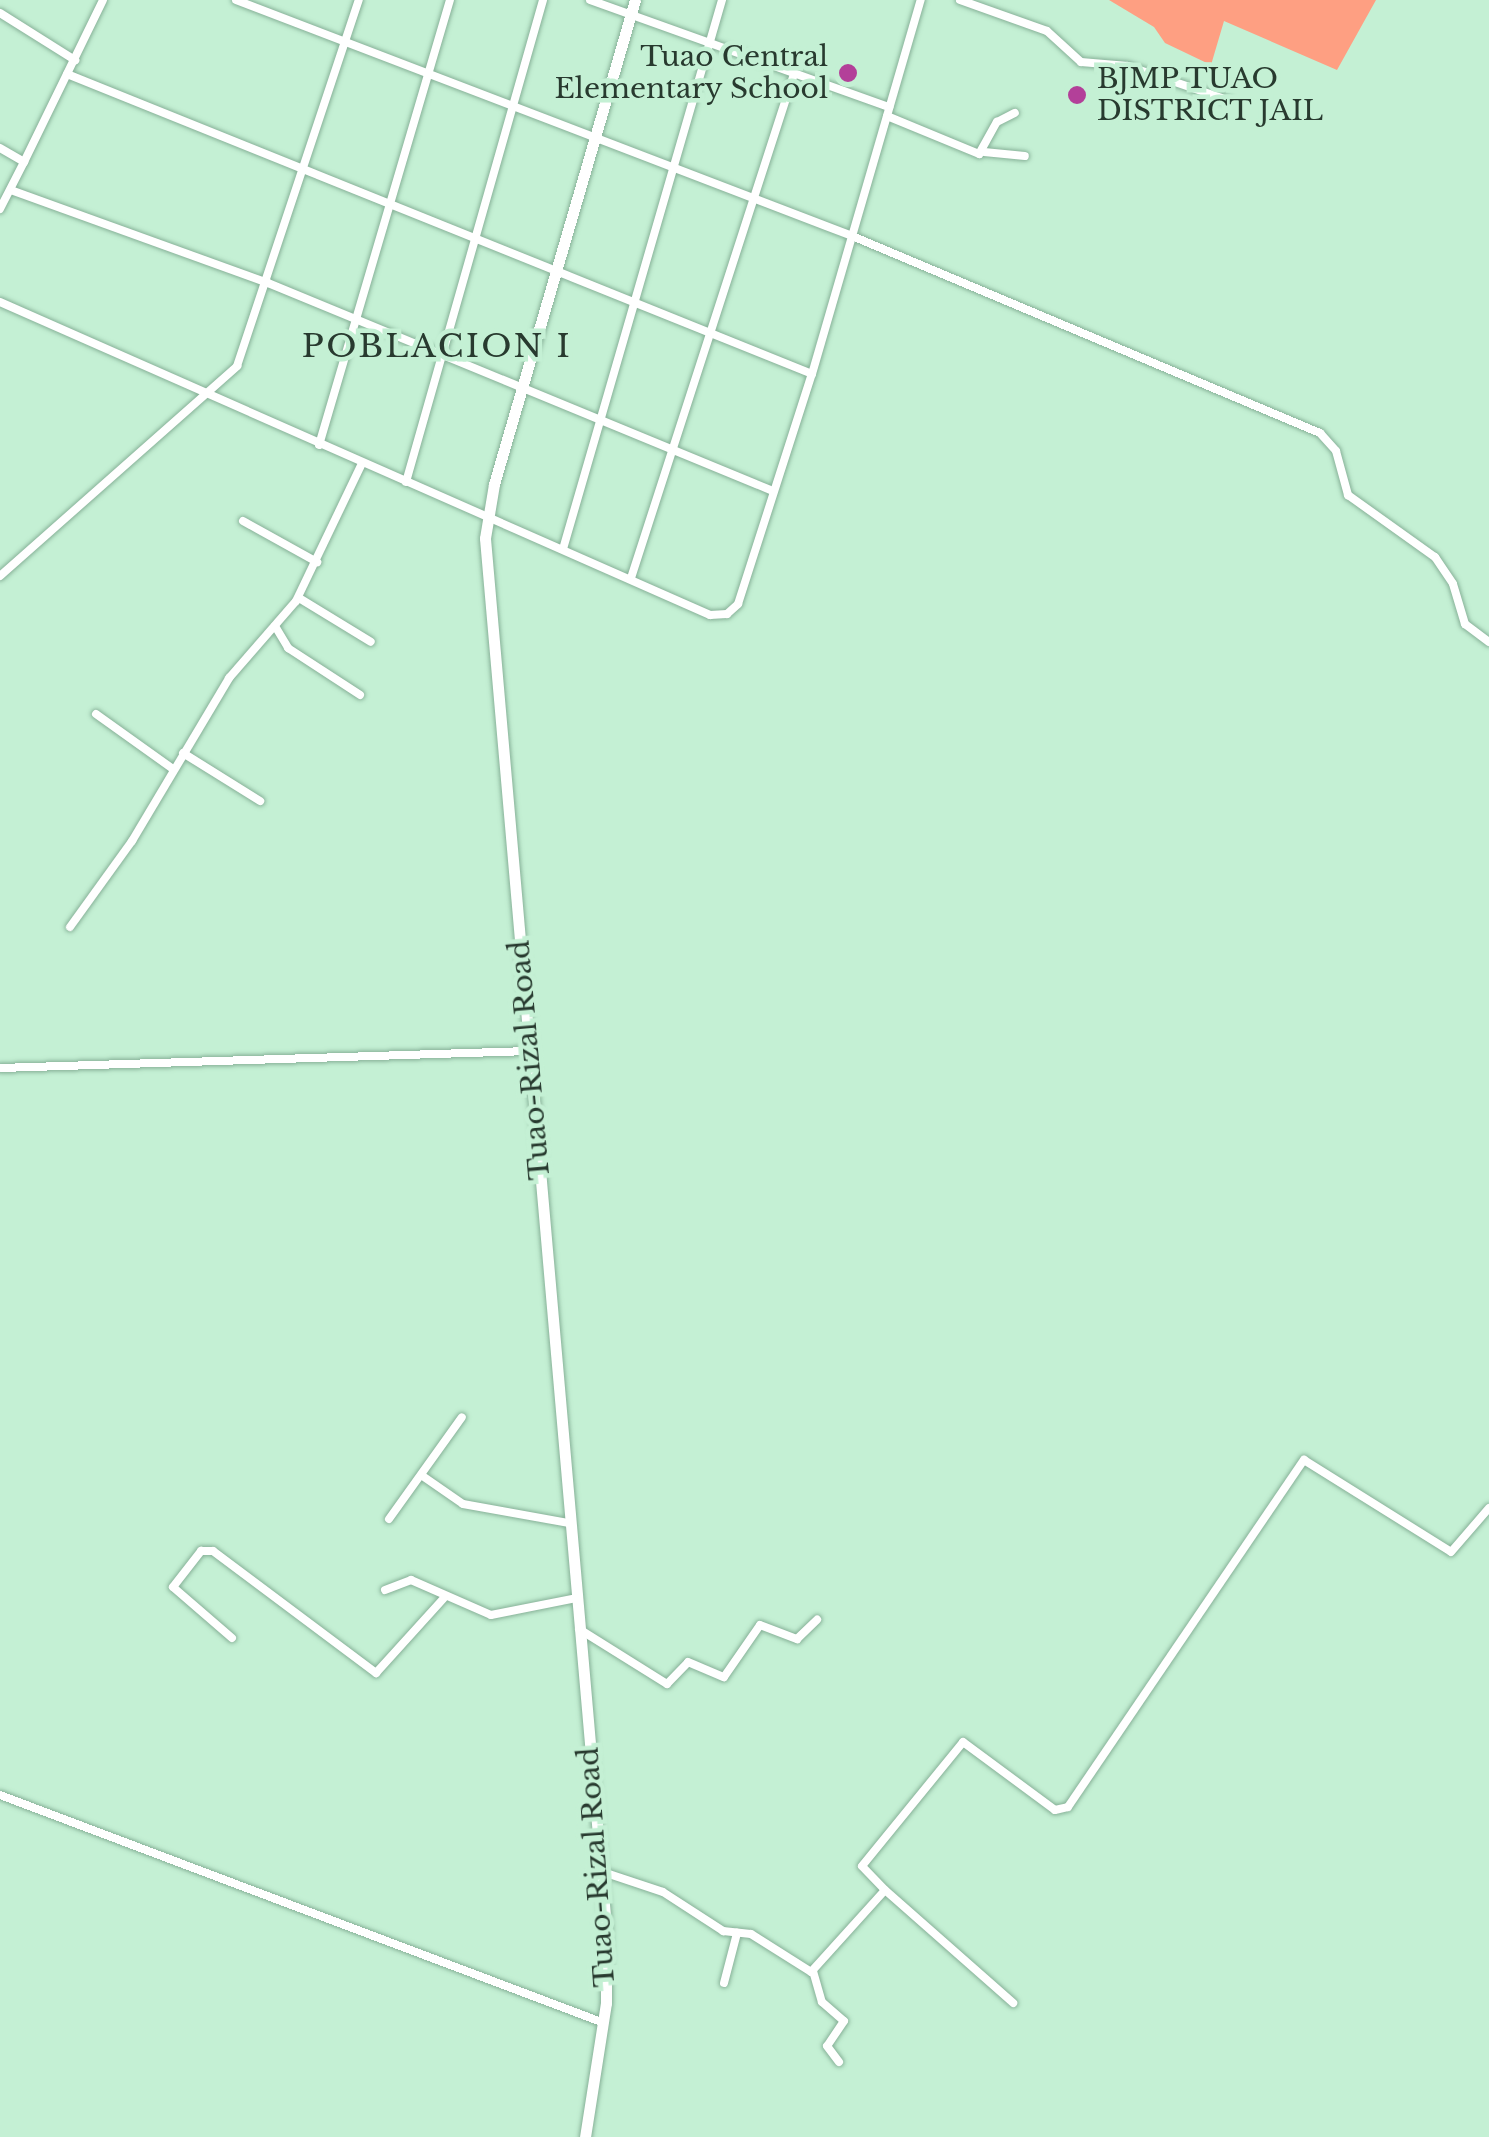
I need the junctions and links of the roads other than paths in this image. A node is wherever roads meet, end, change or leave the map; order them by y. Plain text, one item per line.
1 (103, 0) edge
2 (236, 0) edge
3 (359, 0) edge
4 (450, 0) edge
5 (543, 0) edge
6 (590, 0) edge
7 (635, 0) edge
8 (722, 0) edge
9 (921, 0) edge
10 (960, 0) edge
11 (0, 13) edge
12 (631, 16) junction
13 (709, 42) junction
14 (346, 43) junction
15 (74, 60) junction
16 (68, 74) junction
17 (428, 74) junction
18 (794, 74) junction
19 (1228, 100) dead end
20 (514, 108) junction
21 (888, 112) junction
22 (1015, 113) dead end
23 (596, 137) junction
24 (0, 148) edge
25 (984, 152) junction
26 (1025, 156) dead end
27 (24, 162) junction
28 (676, 168) junction
29 (306, 171) junction
30 (10, 190) junction
31 (752, 196) junction
32 (393, 203) junction
33 (0, 209) edge
34 (476, 236) junction
35 (852, 236) junction
36 (557, 269) junction
37 (268, 284) junction
38 (0, 302) edge
39 (639, 304) junction
40 (352, 318) junction
41 (712, 333) junction
42 (444, 358) junction
43 (812, 374) junction
44 (522, 391) junction
45 (209, 396) junction
46 (602, 424) junction
47 (320, 445) junction
48 (674, 455) junction
49 (362, 463) junction
50 (406, 482) junction
51 (772, 491) junction
52 (486, 518) junction
53 (243, 522) dead end
54 (563, 549) junction
55 (317, 562) junction
56 (0, 576) edge
57 (631, 578) junction
58 (298, 598) junction
59 (275, 626) junction
60 (372, 642) dead end
61 (1489, 642) edge
62 (360, 695) dead end
63 (96, 714) dead end
64 (183, 753) junction
65 (173, 769) junction
66 (260, 801) dead end
67 (70, 927) dead end
68 (532, 1051) junction
69 (0, 1068) edge
70 (462, 1417) dead end
71 (424, 1476) junction
72 (1489, 1508) edge
73 (389, 1520) dead end
74 (570, 1523) junction
75 (385, 1590) dead end
76 (577, 1598) junction
77 (443, 1599) junction
78 (818, 1620) dead end
79 (580, 1629) junction
80 (232, 1638) dead end
81 (0, 1794) edge
82 (600, 1872) junction
83 (885, 1890) junction
84 (737, 1933) junction
85 (813, 1971) junction
86 (724, 1983) dead end
87 (1013, 2003) dead end
88 (604, 2022) junction
89 (839, 2062) dead end
90 (584, 2137) edge

1 - 15 street
2 - 14 street
3 - 14 street
4 - 17 street
5 - 20 street
6 - 12 street
7 - 12 main road, Tuao-Rizal Road
8 - 13 street
9 - 21 street
10 - 19 street
11 - 15 street
12 - 13 street
12 - 23 main road, Tuao-Rizal Road
13 - 18 street
13 - 28 street
14 - 17 street
14 - 29 street
15 - 16 street
16 - 27 street
16 - 29 street
17 - 20 street
17 - 32 street
18 - 21 street
18 - 31 street
20 - 23 street
20 - 34 street
21 - 25 street
21 - 35 street
22 - 25 street
23 - 28 street
23 - 36 main road, Tuao-Rizal Road
24 - 27 street
25 - 26 street
27 - 30 street
28 - 31 street
28 - 39 street
29 - 32 street
29 - 37 street
30 - 33 street
30 - 37 street
31 - 35 street
31 - 41 street
32 - 34 street
32 - 40 street
34 - 36 street
34 - 42 street
35 - 43 street
35 - 61 street
36 - 39 street
36 - 44 main road, Tuao-Rizal Road
37 - 40 street
37 - 45 street
38 - 45 street
39 - 41 street
39 - 46 street
40 - 42 street
40 - 47 street
41 - 43 street
41 - 48 street
42 - 44 street
42 - 50 street
43 - 51 street
44 - 46 street
44 - 52 main road, Tuao-Rizal Road
45 - 47 street
45 - 56 street
46 - 48 street
46 - 54 street
47 - 49 street
48 - 51 street
48 - 57 street
49 - 50 street
49 - 55 street
50 - 52 street
51 - 57 street
52 - 54 street
52 - 68 main road, Tuao-Rizal Road
53 - 55 street
54 - 57 street
55 - 58 street
58 - 59 street
58 - 60 street
59 - 62 street
59 - 64 street
63 - 65 street
64 - 65 street
64 - 66 street
65 - 67 street
68 - 69 street
68 - 74 main road, Tuao-Rizal Road
70 - 71 street
71 - 73 street
71 - 74 street
72 - 83 street
74 - 76 main road, Tuao-Rizal Road
75 - 77 street
76 - 77 street
76 - 79 main road, Tuao-Rizal Road
77 - 80 street
78 - 79 street
79 - 82 main road, Tuao-Rizal Road
81 - 88 street
82 - 84 street
82 - 88 main road, Tuao-Rizal Road
83 - 85 street
83 - 87 street
84 - 85 street
84 - 86 street
85 - 89 street
88 - 90 main road, Tuao-Rizal Road

